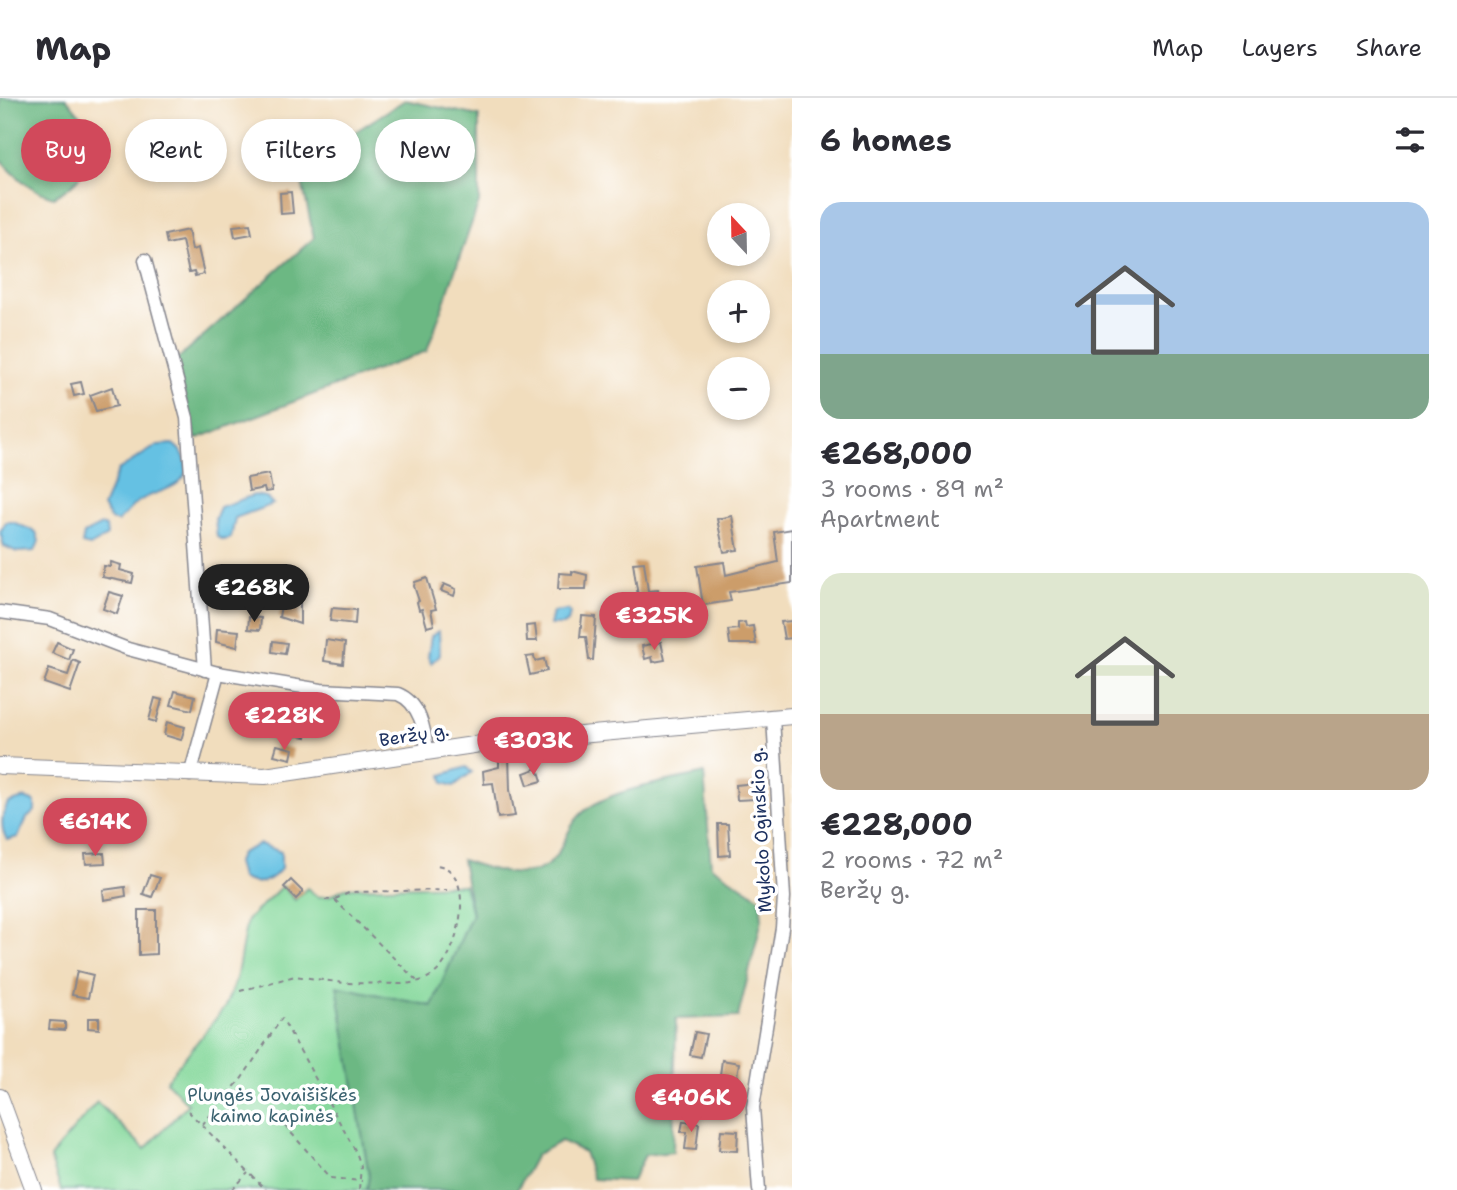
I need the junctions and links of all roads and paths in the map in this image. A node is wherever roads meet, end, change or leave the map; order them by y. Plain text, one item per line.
1 (145, 260) dead end
2 (0, 612) edge
3 (205, 670) junction
4 (218, 673) junction
5 (792, 716) edge
6 (773, 718) junction
7 (427, 751) junction
8 (0, 766) edge
9 (190, 775) junction
10 (436, 865) dead end
11 (447, 890) dead end
12 (324, 900) dead end
13 (334, 900) junction
14 (419, 982) junction
15 (240, 990) dead end
16 (0, 1097) edge
17 (188, 1111) dead end
18 (278, 1118) dead end
19 (202, 1125) junction
20 (249, 1172) junction
21 (362, 1181) junction
22 (34, 1190) edge
23 (232, 1190) edge
24 (266, 1190) edge
25 (359, 1190) edge
26 (759, 1190) edge

1 - 3 street
2 - 3 street
3 - 4 street
4 - 7 street
4 - 9 street
5 - 6 main road, Beržų g.
6 - 7 main road, Beržų g.
6 - 26 street, Mykolo Oginskio g.
7 - 9 main road, Beržų g.
8 - 9 main road, Beržų g.
10 - 14 path
11 - 13 path
12 - 13 path
13 - 14 path
14 - 15 path
16 - 22 main road
17 - 19 path
18 - 21 path
19 - 20 path
19 - 21 path
20 - 23 path
20 - 24 path
21 - 25 path

